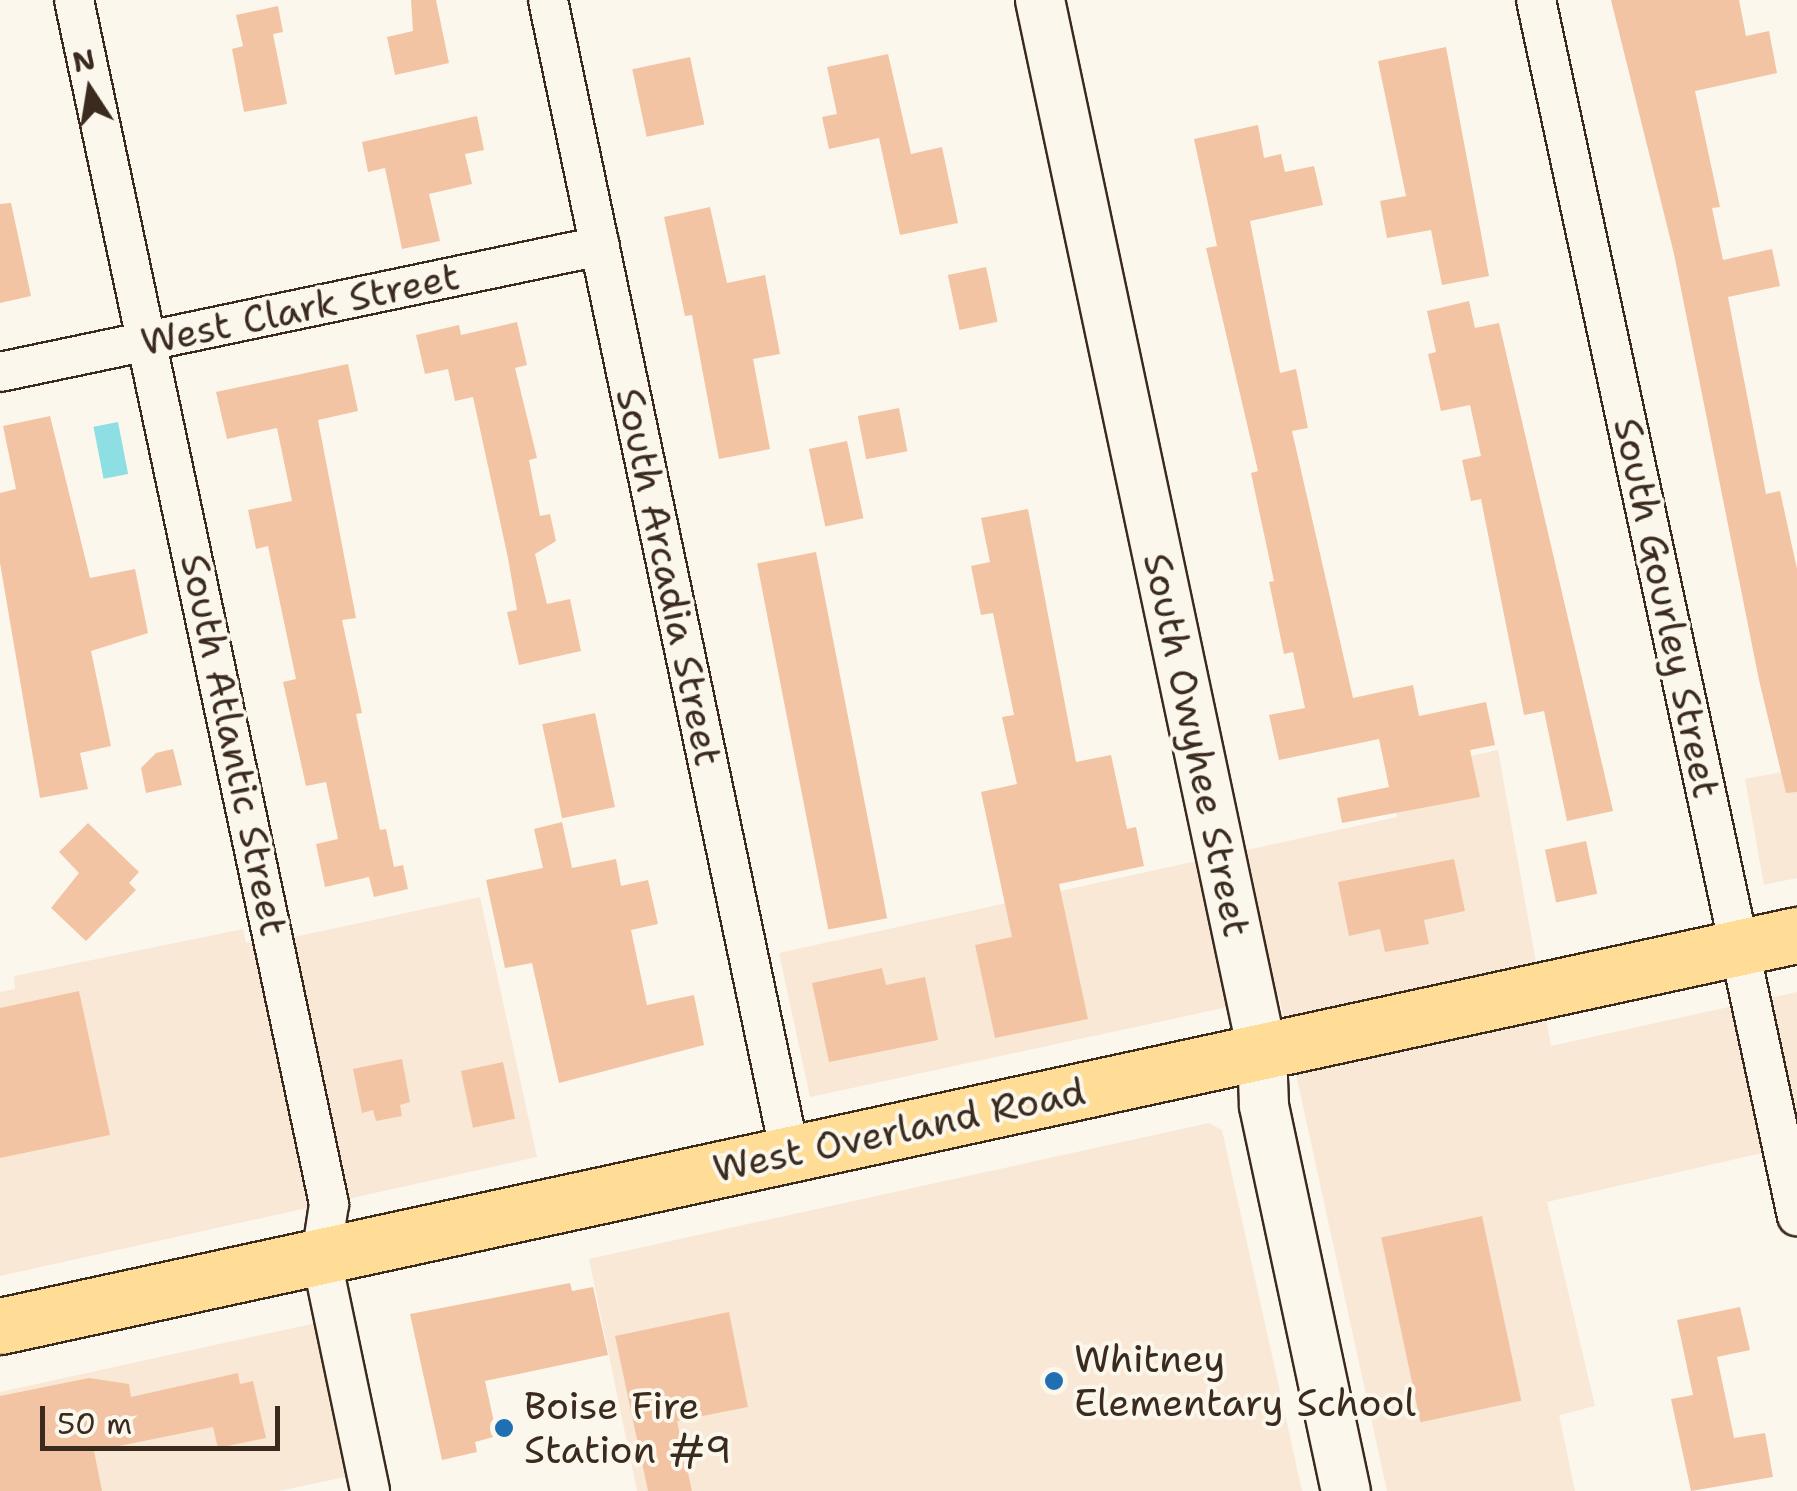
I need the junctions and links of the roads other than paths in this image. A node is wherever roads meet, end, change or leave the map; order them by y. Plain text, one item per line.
1 (74, 0) edge
2 (548, 0) edge
3 (1040, 0) edge
4 (1536, 0) edge
5 (600, 246) junction
6 (150, 341) junction
7 (0, 372) edge
8 (1797, 935) edge
9 (1740, 947) junction
10 (1262, 1051) junction
11 (790, 1154) junction
12 (1797, 1216) edge
13 (321, 1256) junction
14 (0, 1326) edge
15 (370, 1491) edge
16 (1346, 1491) edge

1 - 6 street, South Atlantic Street
2 - 5 street, South Arcadia Street
3 - 10 street, South Owyhee Street
4 - 9 street, South Gourley Street
5 - 6 street, West Clark Street
5 - 11 street, South Arcadia Street
6 - 7 street, West Clark Street
6 - 13 street, South Atlantic Street
8 - 9 main road, West Overland Road
9 - 10 main road, West Overland Road
9 - 12 street, South Gourley Street
10 - 11 main road, West Overland Road
10 - 16 street, South Owyhee Street
11 - 13 main road, West Overland Road
13 - 14 main road, West Overland Road
13 - 15 street, South Atlantic Street

